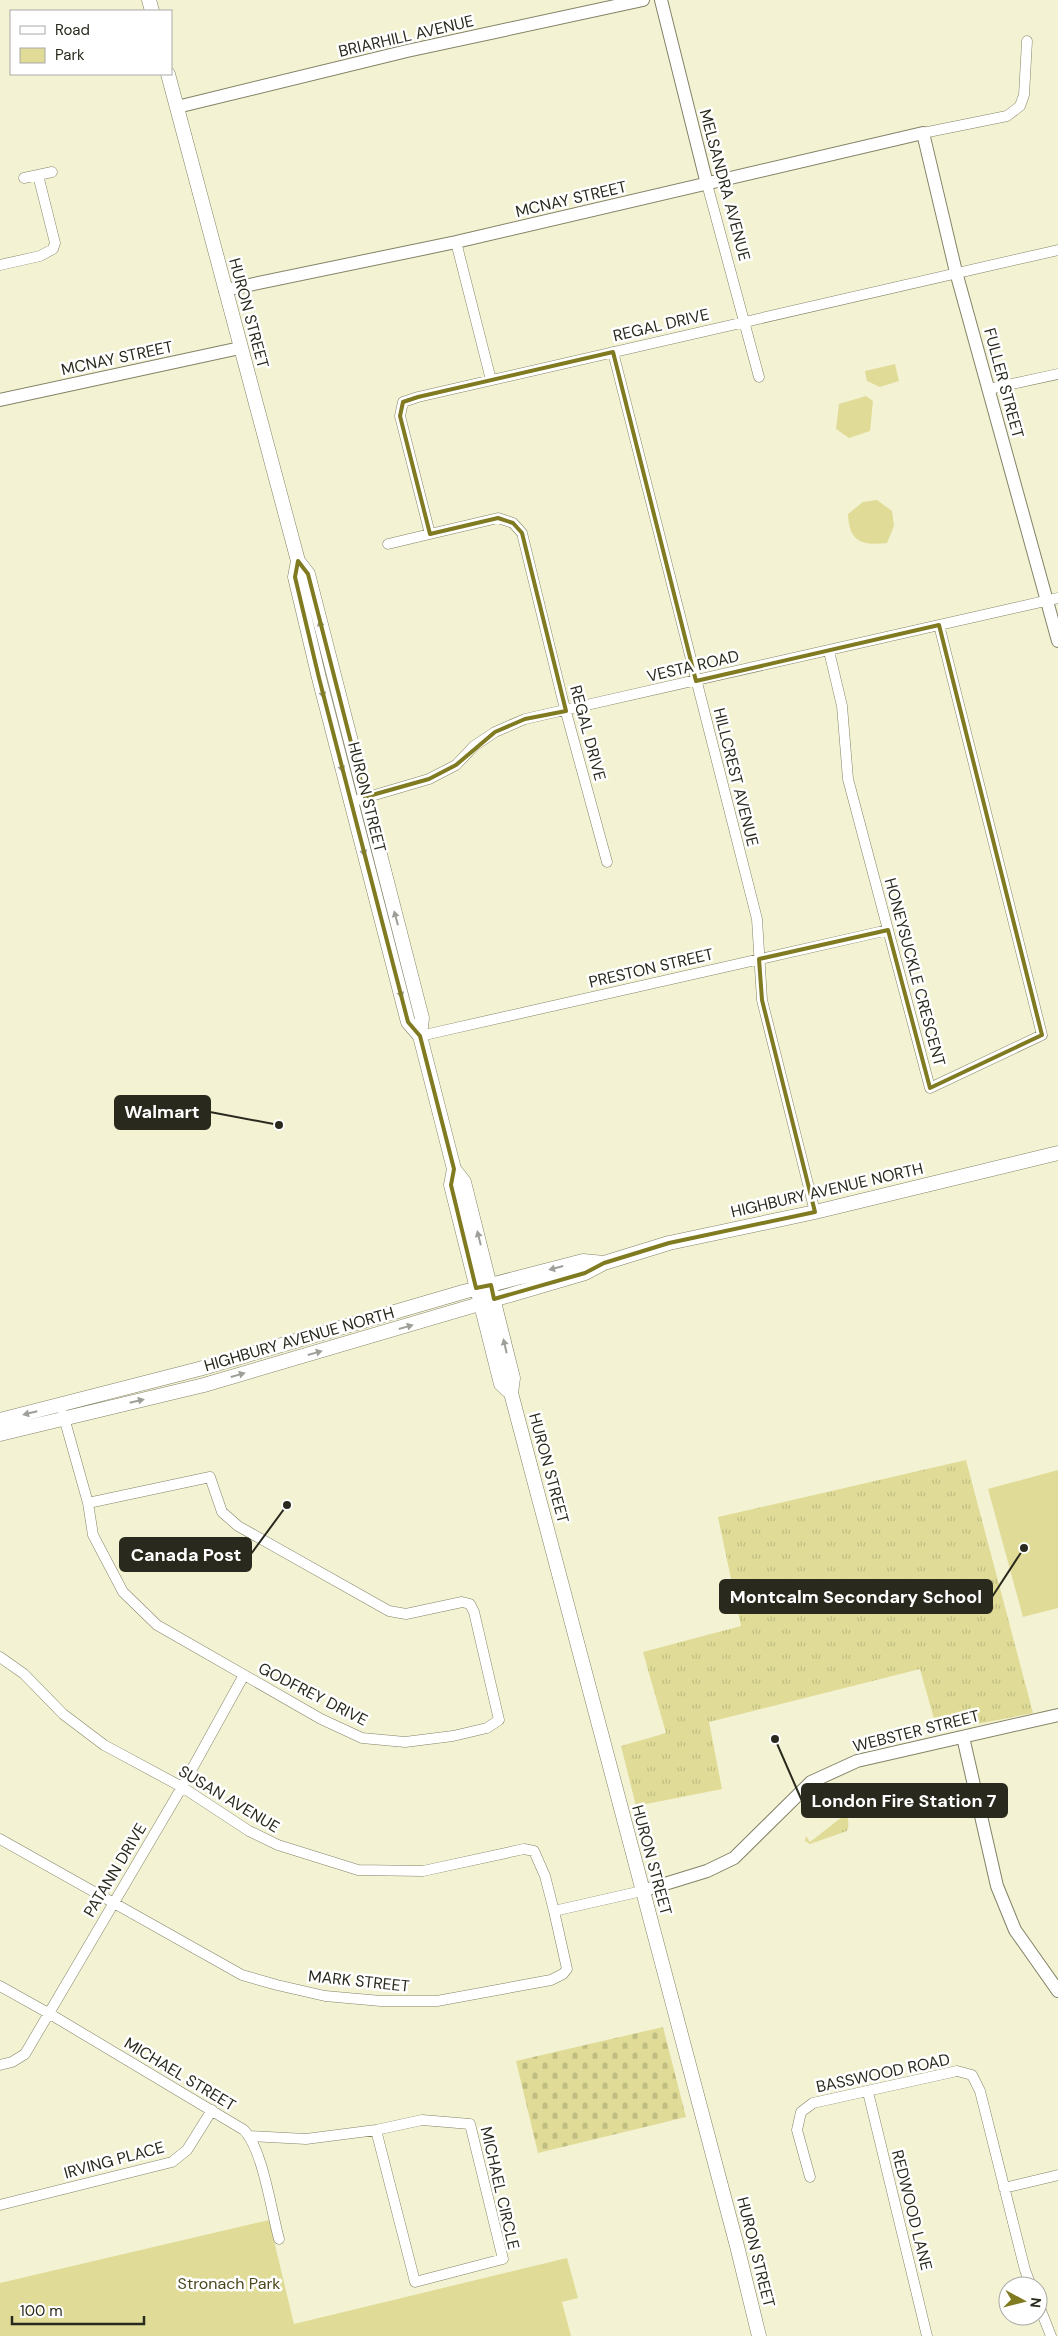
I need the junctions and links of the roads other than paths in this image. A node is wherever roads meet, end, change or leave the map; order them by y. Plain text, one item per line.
1 (643, 0) edge
2 (661, 0) edge
3 (1027, 41) dead end
4 (168, 75) edge
5 (176, 107) junction
6 (923, 134) junction
7 (52, 172) dead end
8 (38, 175) junction
9 (24, 178) dead end
10 (707, 184) junction
11 (456, 242) junction
12 (1058, 250) edge
13 (0, 266) edge
14 (956, 272) junction
15 (225, 290) junction
16 (744, 321) junction
17 (240, 348) junction
18 (613, 352) junction
19 (1058, 374) edge
20 (759, 377) dead end
21 (491, 380) junction
22 (989, 389) junction
23 (0, 400) edge
24 (430, 534) junction
25 (388, 544) dead end
26 (298, 561) junction
27 (1052, 600) edge
28 (939, 626) junction
29 (1058, 641) edge
30 (829, 651) junction
31 (696, 681) junction
32 (566, 711) junction
33 (365, 798) junction
34 (350, 802) junction
35 (607, 862) dead end
36 (888, 930) junction
37 (759, 959) junction
38 (420, 1036) junction
39 (1058, 1153) edge
40 (454, 1169) junction
41 (815, 1212) junction
42 (476, 1288) junction
43 (492, 1292) junction
44 (480, 1304) junction
45 (511, 1393) junction
46 (62, 1412) junction
47 (0, 1420) edge
48 (0, 1434) edge
49 (88, 1503) junction
50 (0, 1657) edge
51 (244, 1676) junction
52 (1058, 1715) edge
53 (963, 1737) junction
54 (182, 1788) junction
55 (0, 1839) edge
56 (642, 1891) junction
57 (113, 1902) junction
58 (554, 1912) junction
59 (0, 1986) edge
60 (1058, 1991) edge
61 (50, 2014) junction
62 (0, 2065) edge
63 (868, 2092) junction
64 (212, 2110) junction
65 (376, 2130) junction
66 (249, 2136) junction
67 (1058, 2175) edge
68 (810, 2177) dead end
69 (1004, 2188) junction
70 (0, 2205) edge
71 (279, 2239) dead end
72 (1027, 2276) edge
73 (759, 2336) edge
74 (928, 2336) edge

1 - 5 street, BRIARHILL AVENUE
2 - 10 street, MELSANDRA AVENUE
3 - 6 street
4 - 5 main road, HURON STREET
5 - 15 main road, HURON STREET
6 - 10 street, MCNAY STREET
6 - 14 street, FULLER STREET
7 - 8 street
8 - 9 street
8 - 13 street
10 - 11 street, MCNAY STREET
10 - 16 street, MELSANDRA AVENUE
11 - 15 street, MCNAY STREET
11 - 21 street
12 - 14 street, REGAL DRIVE
14 - 16 street, REGAL DRIVE
14 - 22 street, FULLER STREET
15 - 17 main road, HURON STREET
16 - 18 street, REGAL DRIVE
16 - 20 street, MELSANDRA AVENUE
17 - 23 street, MCNAY STREET
17 - 26 main road, HURON STREET
18 - 21 street, REGAL DRIVE
18 - 31 street, HILLCREST AVENUE
19 - 22 street
21 - 24 street, REGAL DRIVE
22 - 27 street, FULLER STREET
24 - 25 street, REGAL DRIVE
24 - 32 street, REGAL DRIVE
33 -> 26 main road, HURON STREET
26 -> 34 main road, HURON STREET
27 - 28 street, VESTA ROAD
27 - 29 street, FULLER STREET
28 - 30 street, VESTA ROAD
28 - 36 street, HONEYSUCKLE CRESCENT
30 - 31 street, VESTA ROAD
30 - 36 street, HONEYSUCKLE CRESCENT
31 - 32 street, VESTA ROAD
31 - 37 street, HILLCREST AVENUE
32 - 33 street, VESTA ROAD
32 - 35 street, REGAL DRIVE
33 - 34 street, VESTA ROAD
38 -> 33 main road, HURON STREET
34 -> 38 main road, HURON STREET
36 - 37 street, PRESTON STREET
37 - 38 street, PRESTON STREET
37 - 41 street, HILLCREST AVENUE
38 - 40 main road, HURON STREET
39 - 41 main road, HIGHBURY AVENUE NORTH
40 - 42 main road, HURON STREET
43 -> 40 main road, HURON STREET
41 - 43 main road, HIGHBURY AVENUE NORTH
42 - 43 main road, HIGHBURY AVENUE NORTH
42 - 44 main road, HURON STREET
42 - 46 main road, HIGHBURY AVENUE NORTH
43 - 44 main road, HIGHBURY AVENUE NORTH
45 -> 43 main road, HURON STREET
44 - 45 main road, HURON STREET
46 -> 44 main road, HIGHBURY AVENUE NORTH
45 - 56 main road, HURON STREET
46 -> 47 main road, HIGHBURY AVENUE NORTH
46 - 48 main road, HIGHBURY AVENUE NORTH
46 - 49 street, GODFREY DRIVE
49 - 51 street, GODFREY DRIVE
49 - 51 street, GODFREY DRIVE
50 - 54 street, SUSAN AVENUE
51 - 54 street, PATANN DRIVE
52 - 53 street, WEBSTER STREET
53 - 56 street, WEBSTER STREET
53 - 60 street
54 - 57 street, PATANN DRIVE
54 - 58 street, SUSAN AVENUE
55 - 57 street, MARK STREET
56 - 58 street
56 - 73 main road, HURON STREET
57 - 58 street, MARK STREET
57 - 61 street, PATANN DRIVE
59 - 61 street, MICHAEL STREET
61 - 62 street, PATANN DRIVE
61 - 64 street, MICHAEL STREET
63 - 68 street, BASSWOOD ROAD
63 - 69 street, BASSWOOD ROAD
63 - 74 street, REDWOOD LANE
64 - 66 street, MICHAEL STREET
64 - 70 street, IRVING PLACE
65 - 65 street, MICHAEL CIRCLE
65 - 66 street, MICHAEL CIRCLE
66 - 71 street
67 - 69 street
69 - 72 street, BASSWOOD ROAD

